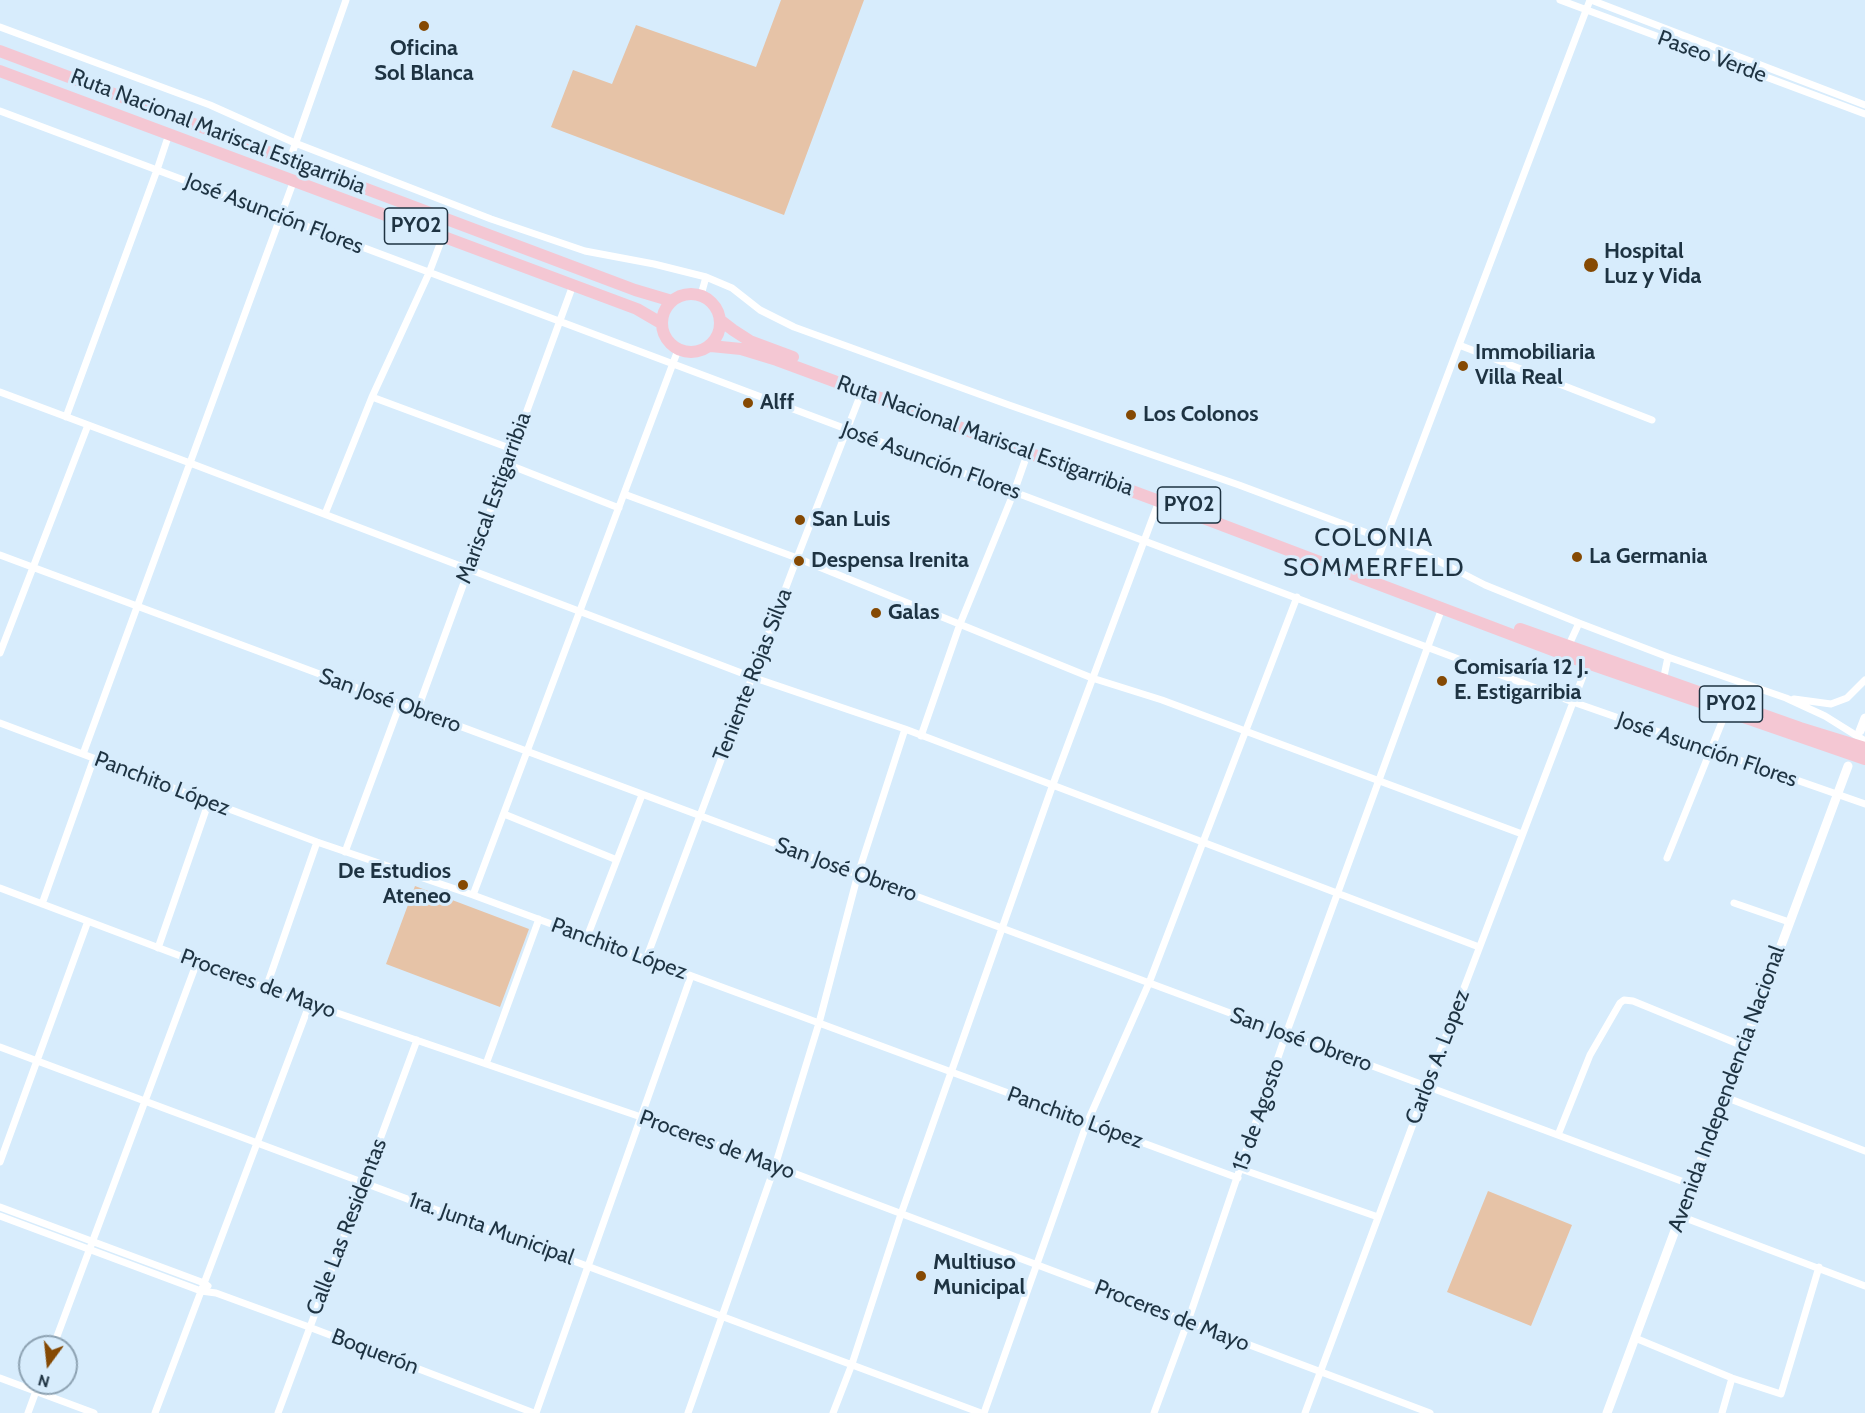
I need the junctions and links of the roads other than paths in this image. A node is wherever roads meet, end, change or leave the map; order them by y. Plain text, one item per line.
1 (346, 0) edge
2 (1560, 0) edge
3 (1591, 0) edge
4 (1586, 10) junction
5 (0, 27) edge
6 (0, 51) edge
7 (0, 71) edge
8 (1840, 100) junction
9 (1865, 105) edge
10 (0, 111) edge
11 (1865, 114) edge
12 (169, 134) junction
13 (294, 143) junction
14 (290, 159) junction
15 (157, 170) junction
16 (294, 180) junction
17 (281, 216) junction
18 (443, 236) junction
19 (429, 273) junction
20 (706, 277) junction
21 (573, 285) junction
22 (701, 295) junction
23 (672, 301) junction
24 (720, 320) junction
25 (559, 321) junction
26 (661, 323) junction
27 (1459, 345) junction
28 (711, 346) junction
29 (678, 350) junction
30 (673, 364) junction
31 (862, 391) junction
32 (0, 392) edge
33 (372, 397) junction
34 (66, 417) junction
35 (1652, 420) dead end
36 (88, 425) junction
37 (847, 430) junction
38 (512, 449) junction
39 (1028, 452) junction
40 (190, 463) junction
41 (507, 464) junction
42 (1014, 492) junction
43 (624, 494) junction
44 (1160, 501) junction
45 (619, 508) junction
46 (325, 514) junction
47 (1386, 540) junction
48 (1144, 541) junction
49 (0, 555) edge
50 (797, 558) junction
51 (33, 568) junction
52 (469, 569) junction
53 (1372, 574) junction
54 (1297, 597) junction
55 (138, 606) junction
56 (1442, 608) junction
57 (580, 612) junction
58 (1579, 623) junction
59 (960, 624) junction
60 (0, 627) edge
61 (9, 631) junction
62 (1568, 646) junction
63 (1427, 647) junction
64 (0, 653) edge
65 (1668, 657) junction
66 (1588, 663) junction
67 (752, 677) junction
68 (1092, 678) junction
69 (1865, 680) edge
70 (1663, 681) junction
71 (1786, 698) junction
72 (1573, 702) junction
73 (400, 704) junction
74 (417, 711) junction
75 (1726, 712) junction
76 (1865, 718) edge
77 (0, 723) edge
78 (905, 729) junction
79 (1860, 731) dead end
80 (1247, 732) junction
81 (921, 736) junction
82 (1865, 741) edge
83 (1865, 748) edge
84 (1710, 750) junction
85 (528, 752) junction
86 (83, 754) junction
87 (94, 758) junction
88 (1865, 759) edge
89 (1848, 766) dead end
90 (1378, 781) junction
91 (1052, 787) junction
92 (642, 795) junction
93 (1837, 795) junction
94 (209, 801) junction
95 (1865, 804) edge
96 (504, 814) junction
97 (700, 816) junction
98 (1522, 834) junction
99 (317, 842) junction
100 (1204, 843) junction
101 (345, 852) junction
102 (1667, 858) dead end
103 (617, 860) junction
104 (858, 874) junction
105 (0, 888) edge
106 (1337, 894) junction
107 (473, 895) junction
108 (1734, 903) dead end
109 (42, 904) junction
110 (539, 919) junction
111 (88, 921) junction
112 (1789, 922) junction
113 (1001, 928) junction
114 (587, 937) junction
115 (1479, 947) junction
116 (158, 948) junction
117 (646, 959) junction
118 (197, 962) junction
119 (691, 976) junction
120 (1149, 983) junction
121 (266, 988) junction
122 (310, 1003) junction
123 (819, 1023) junction
124 (1287, 1034) junction
125 (417, 1040) junction
126 (1743, 1046) junction
127 (0, 1047) edge
128 (37, 1060) junction
129 (486, 1064) junction
130 (951, 1073) junction
131 (1427, 1086) junction
132 (1725, 1097) junction
133 (145, 1101) junction
134 (641, 1117) junction
135 (1087, 1123) junction
136 (1558, 1135) junction
137 (257, 1142) junction
138 (1865, 1151) edge
139 (0, 1162) edge
140 (776, 1166) junction
141 (1241, 1168) junction
142 (1238, 1178) junction
143 (364, 1182) junction
144 (1692, 1185) junction
145 (0, 1207) edge
146 (901, 1214) junction
147 (0, 1216) edge
148 (1680, 1216) junction
149 (1378, 1217) junction
150 (93, 1242) junction
151 (89, 1250) junction
152 (1038, 1265) junction
153 (588, 1266) junction
154 (1819, 1267) junction
155 (204, 1283) junction
156 (1865, 1286) edge
157 (201, 1291) junction
158 (216, 1293) junction
159 (723, 1316) junction
160 (1188, 1321) junction
161 (309, 1327) junction
162 (57, 1335) edge
163 (1635, 1338) junction
164 (852, 1364) junction
165 (1320, 1372) junction
166 (0, 1378) edge
167 (1732, 1378) junction
168 (18, 1384) edge
169 (35, 1395) edge
170 (47, 1395) edge
171 (28, 1413) edge
172 (94, 1413) edge
173 (155, 1413) edge
174 (278, 1413) edge
175 (535, 1413) edge
176 (688, 1413) edge
177 (833, 1413) edge
178 (982, 1413) edge
179 (1154, 1413) edge
180 (1305, 1413) edge
181 (1430, 1413) edge
182 (1607, 1413) edge
183 (1722, 1413) edge

1 - 13 street
2 - 4 street, Paseo Verde
3 - 4 street
3 - 8 street, Paseo Verde
4 - 8 street, Paseo Verde
4 - 27 street
5 - 13 street
6 - 14 highway, Ruta Nacional Mariscal Estigarribia / PY02
7 - 12 highway, Ruta Nacional Mariscal Estigarribia / PY02
8 - 9 street, Paseo Verde
8 - 11 street, Paseo Verde
10 - 15 street, José Asunción Flores
12 - 15 street
12 - 16 highway, Ruta Nacional Mariscal Estigarribia / PY02
13 - 14 street
13 - 20 street
14 - 23 highway, Ruta Nacional Mariscal Estigarribia / PY02
15 - 17 street, José Asunción Flores
15 - 34 street
16 - 17 street
16 - 18 highway, Ruta Nacional Mariscal Estigarribia / PY02
17 - 19 street, José Asunción Flores
17 - 40 street
18 - 19 street
18 - 21 highway, Ruta Nacional Mariscal Estigarribia / PY02
19 - 25 street, José Asunción Flores
19 - 33 street
20 - 22 street
20 - 47 street
21 - 25 street, Mariscal Estigarribia
21 - 26 highway, Ruta Nacional Mariscal Estigarribia / PY02
22 - 23 highway
22 - 24 highway, PY02
23 - 26 highway
24 - 28 highway
24 - 53 highway, Ruta Nacional Mariscal Estigarribia / PY02
25 - 30 street, José Asunción Flores
25 - 38 street, Mariscal Estigarribia
26 - 29 highway, PY02
27 - 35 street
27 - 47 street
28 - 29 highway, PY02
28 - 31 highway, Ruta Nacional Mariscal Estigarribia / PY02
29 - 30 street
30 - 37 street, José Asunción Flores
30 - 43 street
31 - 37 street, Teniente Rojas Silva
31 - 39 highway, Ruta Nacional Mariscal Estigarribia / PY02
32 - 34 street
33 - 38 street
33 - 46 street
34 - 36 street
36 - 40 street
36 - 51 street
37 - 42 street, José Asunción Flores
37 - 50 street, Teniente Rojas Silva
38 - 41 street, Mariscal Estigarribia
39 - 42 street
39 - 44 highway, Ruta Nacional Mariscal Estigarribia / PY02
40 - 46 street
40 - 55 street
41 - 45 street
41 - 52 street, Mariscal Estigarribia
42 - 48 street, José Asunción Flores
42 - 59 street
43 - 45 street
43 - 50 street
44 - 48 street
44 - 56 highway, Ruta Nacional Mariscal Estigarribia / PY02
45 - 57 street
46 - 52 street
47 - 53 street
47 - 58 street
48 - 54 street, José Asunción Flores
48 - 68 street
49 - 51 street, San José Obrero
50 - 59 street
50 - 67 street, Teniente Rojas Silva
51 - 55 street, San José Obrero
51 - 61 street
52 - 57 street
52 - 74 street, Mariscal Estigarribia
53 - 62 highway, Ruta Nacional Mariscal Estigarribia / PY02
54 - 63 street, José Asunción Flores
54 - 80 street
55 - 73 street, San José Obrero
55 - 86 street
56 - 63 street, 15 de Agosto
56 - 66 highway, Ruta Nacional Mariscal Estigarribia / PY02
57 - 67 street
57 - 85 street
58 - 62 street
58 - 65 street
59 - 68 street
59 - 81 street
60 - 61 street
61 - 64 street
62 - 70 highway, Ruta Nacional Mariscal Estigarribia / PY02
63 - 72 street, José Asunción Flores
63 - 90 street, 15 de Agosto
65 - 70 street
65 - 71 street
66 - 72 street, Carlos A. Lopez
66 - 75 highway, Ruta Nacional Mariscal Estigarribia / PY02
67 - 78 street
67 - 97 street, Teniente Rojas Silva
68 - 80 street
68 - 91 street
69 - 71 street
70 - 83 highway, Ruta Nacional Mariscal Estigarribia / PY02
71 - 82 street
72 - 84 street, José Asunción Flores
72 - 98 street, Carlos A. Lopez
73 - 74 street, San José Obrero
73 - 101 street
74 - 85 street, San José Obrero
75 - 84 street
75 - 88 highway, Ruta Nacional Mariscal Estigarribia / PY02
76 - 79 main road
77 - 86 street, Panchito López
78 - 81 street
78 - 104 street
80 - 90 street
80 - 100 street
81 - 91 street
84 - 93 street, José Asunción Flores
84 - 102 street
85 - 92 street, San José Obrero
85 - 96 street
86 - 87 street, Panchito López
87 - 94 street, Panchito López
87 - 109 street
89 - 93 main road, Avenida Independencia Nacional
90 - 98 street
90 - 106 street, 15 de Agosto
91 - 100 street
91 - 113 street
92 - 97 street, San José Obrero
92 - 103 street
93 - 95 street, José Asunción Flores
93 - 112 main road, Avenida Independencia Nacional
94 - 99 street, Panchito López
94 - 116 street
96 - 103 street
96 - 107 street
97 - 104 street, San José Obrero
97 - 117 street, Teniente Rojas Silva
98 - 115 street, Carlos A. Lopez
99 - 101 street, Panchito López
99 - 121 street
100 - 106 street
100 - 120 street
101 - 107 street, Panchito López
103 - 114 street
104 - 113 street, San José Obrero
104 - 123 street
105 - 109 street, Proceres de Mayo
106 - 115 street
106 - 124 street, 15 de Agosto
107 - 110 street, Panchito López
108 - 112 street
109 - 111 street, Proceres de Mayo
110 - 114 street, Panchito López
110 - 129 street
111 - 116 street, Proceres de Mayo
111 - 128 street
112 - 126 main road, Avenida Independencia Nacional
113 - 120 street, San José Obrero
113 - 130 street
114 - 117 street, Panchito López
115 - 131 street, Carlos A. Lopez
116 - 118 street, Proceres de Mayo
117 - 119 street, Panchito López
118 - 121 street, Proceres de Mayo
118 - 133 street
119 - 123 street, Panchito López
119 - 134 street
120 - 124 street, San José Obrero
120 - 135 street
121 - 122 street, Proceres de Mayo
122 - 125 street, Proceres de Mayo
122 - 137 street
123 - 130 street, Panchito López
123 - 140 street
124 - 131 street, San José Obrero
124 - 141 street, 15 de Agosto
125 - 129 street, Proceres de Mayo
125 - 143 street, Calle Las Residentas
126 - 132 main road, Avenida Independencia Nacional
126 - 136 street
127 - 128 street, 1ra. Junta Municipal
128 - 133 street, 1ra. Junta Municipal
128 - 139 street
129 - 134 street, Proceres de Mayo
130 - 135 street, Panchito López
130 - 146 street
131 - 136 street, San José Obrero
131 - 149 street, Carlos A. Lopez
132 - 138 street
132 - 144 main road, Avenida Independencia Nacional
133 - 137 street, 1ra. Junta Municipal
133 - 150 street
134 - 140 street, Proceres de Mayo
134 - 153 street
135 - 142 street, Panchito López
135 - 152 street
136 - 144 street, San José Obrero
137 - 143 street, 1ra. Junta Municipal
137 - 155 street
140 - 146 street, Proceres de Mayo
140 - 159 street
141 - 142 street, 15 de Agosto
141 - 149 street
142 - 160 street, 15 de Agosto
143 - 153 street, 1ra. Junta Municipal
143 - 161 street, Calle Las Residentas
144 - 148 main road, Avenida Independencia Nacional
145 - 150 street, Boquerón
146 - 152 street, Proceres de Mayo
146 - 164 street
147 - 151 street, Boquerón
148 - 154 street
148 - 163 main road, Avenida Independencia Nacional
149 - 165 street, Carlos A. Lopez
150 - 151 street
150 - 155 street, Boquerón
151 - 157 street, Boquerón
151 - 162 street
152 - 160 street, Proceres de Mayo
152 - 178 street
153 - 159 street, 1ra. Junta Municipal
153 - 175 street
154 - 156 street
154 - 167 street
155 - 157 street
155 - 158 street, Boquerón
157 - 158 street, Boquerón
157 - 173 street
158 - 161 street, Boquerón
159 - 164 street, 1ra. Junta Municipal
159 - 176 street
160 - 165 street, Proceres de Mayo
160 - 179 street, 15 de Agosto
161 - 174 street, Calle Las Residentas
161 - 175 street, Boquerón
163 - 167 street
163 - 182 main road, Avenida Independencia Nacional
164 - 177 street
164 - 178 street, 1ra. Junta Municipal
165 - 180 street, Carlos A. Lopez
165 - 181 street, Proceres de Mayo
166 - 168 street
167 - 183 street
169 - 171 street
170 - 172 street

